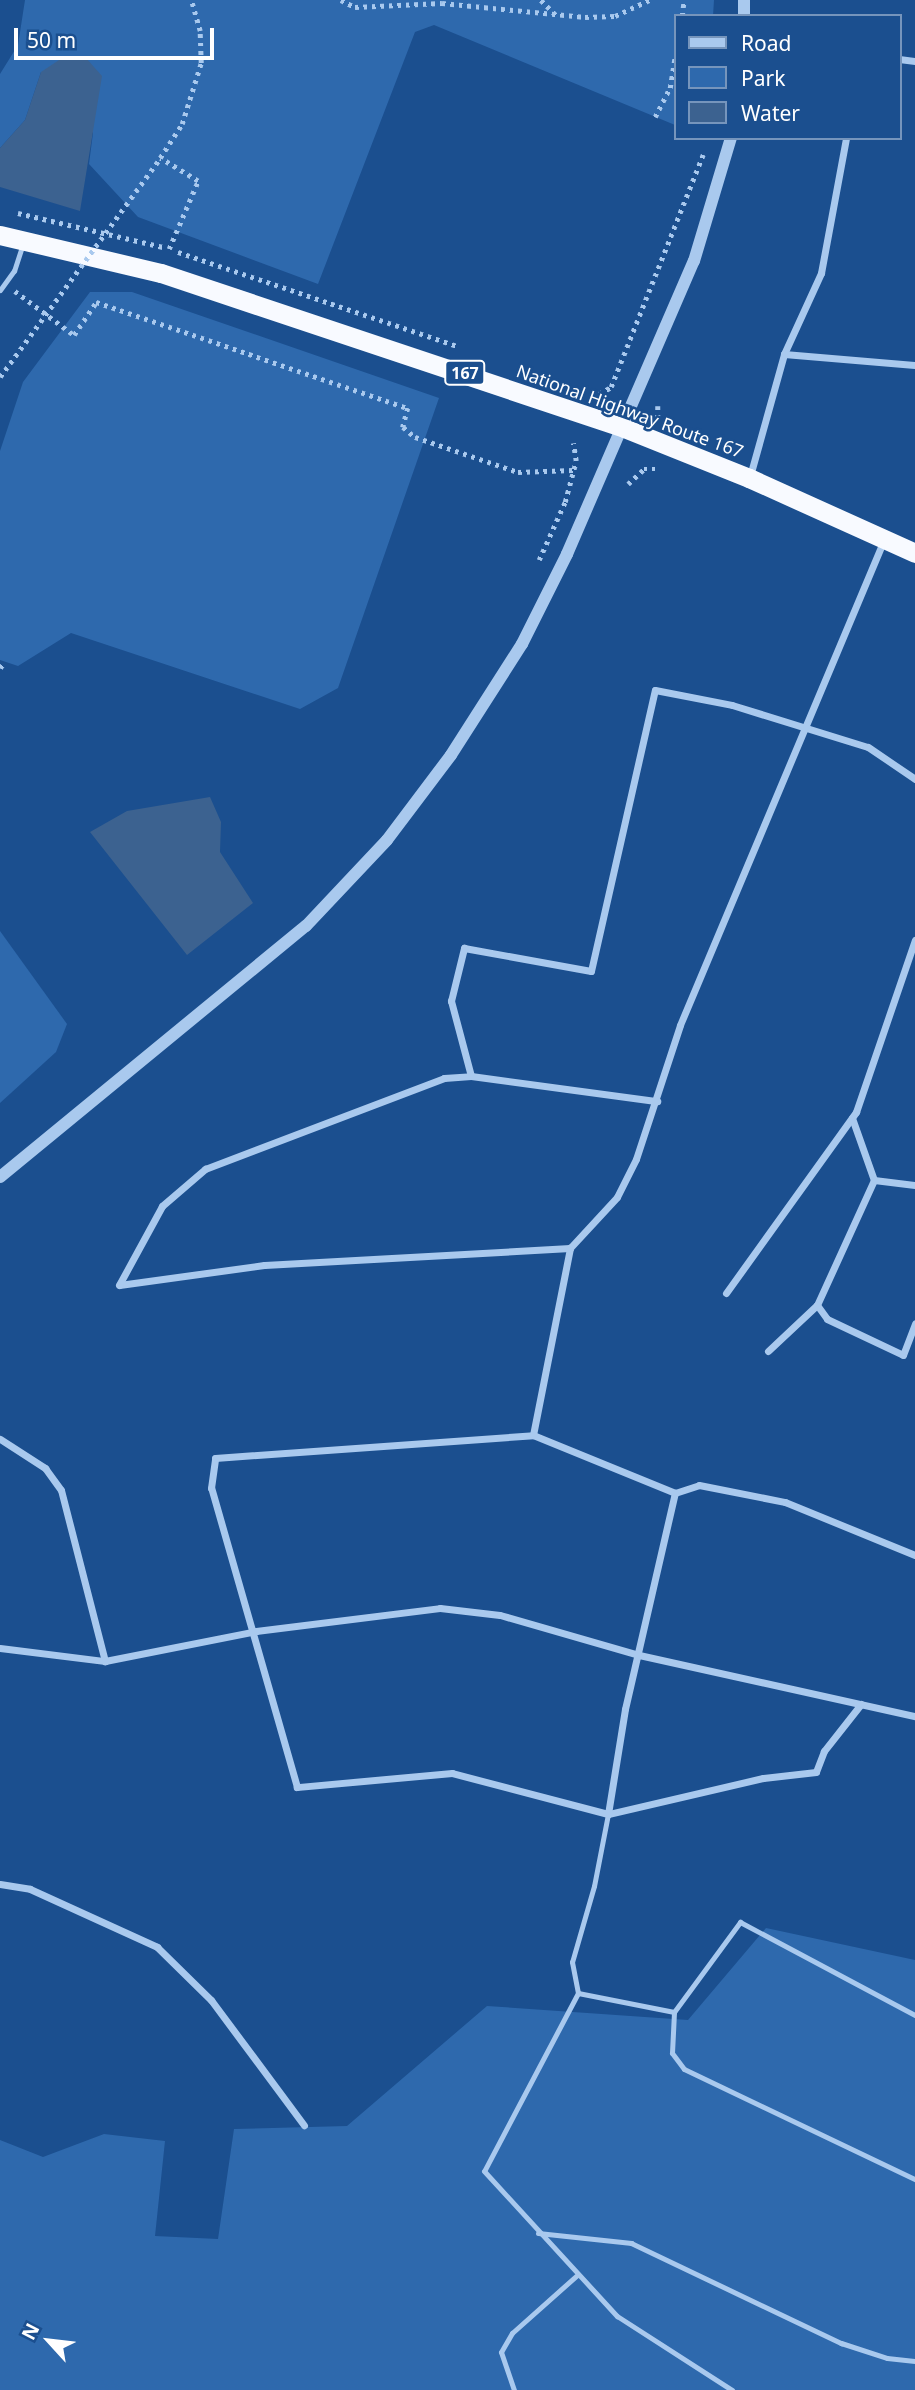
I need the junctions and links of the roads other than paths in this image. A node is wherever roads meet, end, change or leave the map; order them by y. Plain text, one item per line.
1 (730, 140) edge
2 (846, 140) edge
3 (0, 235) edge
4 (24, 240) junction
5 (0, 290) edge
6 (784, 354) junction
7 (915, 365) edge
8 (624, 428) junction
9 (749, 478) junction
10 (884, 538) junction
11 (915, 553) edge
12 (804, 731) junction
13 (915, 779) edge
14 (915, 940) edge
15 (471, 1076) junction
16 (657, 1101) junction
17 (852, 1118) junction
18 (0, 1177) edge
19 (874, 1180) junction
20 (915, 1185) edge
21 (570, 1248) junction
22 (726, 1293) dead end
23 (817, 1305) junction
24 (915, 1323) edge
25 (768, 1351) dead end
26 (533, 1435) junction
27 (0, 1439) edge
28 (675, 1493) junction
29 (915, 1555) edge
30 (256, 1631) junction
31 (0, 1648) edge
32 (639, 1654) junction
33 (105, 1661) junction
34 (862, 1704) junction
35 (915, 1716) edge
36 (608, 1814) junction
37 (0, 1884) edge
38 (578, 1993) junction
39 (674, 2012) junction
40 (915, 2015) edge
41 (304, 2125) dead end
42 (915, 2179) edge
43 (538, 2233) junction
44 (576, 2276) junction
45 (915, 2361) edge
46 (514, 2390) edge
47 (732, 2390) edge

1 - 8 street
2 - 6 street
3 - 4 highway, National Highway Route 167 / 167
4 - 5 lane
4 - 8 highway, National Highway Route 167 / 167
6 - 7 street
6 - 9 street
8 - 9 highway, National Highway Route 167 / 167
8 - 18 street
9 - 10 highway, National Highway Route 167 / 167
10 - 11 highway, National Highway Route 167 / 167
10 - 12 street
12 - 13 street
12 - 15 street
12 - 16 street
14 - 17 street
15 - 16 street
15 - 21 street
16 - 21 street
17 - 19 street
17 - 22 street
19 - 20 street
19 - 23 street
21 - 26 street
23 - 24 street
23 - 25 street
26 - 28 street
26 - 30 street
27 - 33 street
28 - 29 street
28 - 32 street
30 - 32 street
30 - 33 street
30 - 36 street
31 - 33 street
32 - 34 street
32 - 36 street
34 - 35 street
34 - 36 street
36 - 38 lane
37 - 41 street
38 - 39 lane
38 - 43 lane
39 - 40 lane
39 - 42 lane
43 - 44 lane
43 - 45 lane
44 - 46 lane
44 - 47 lane

